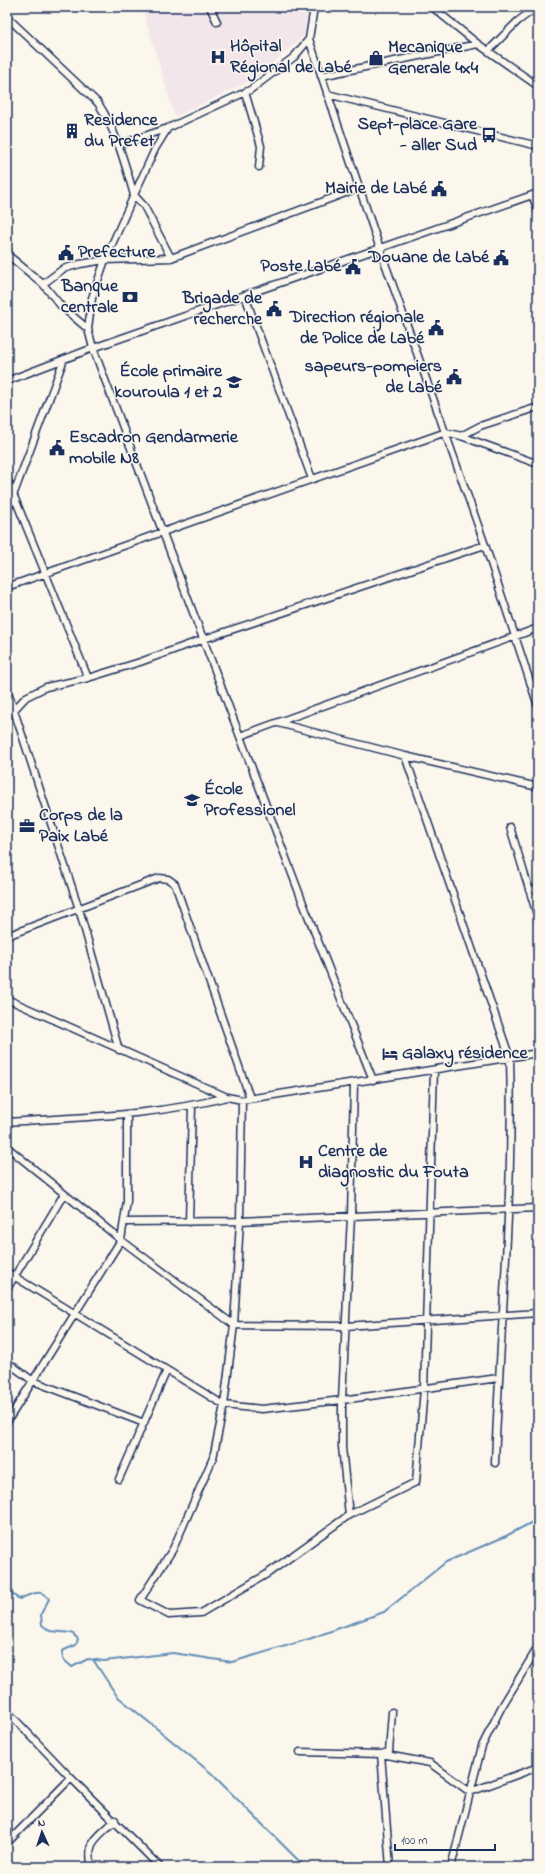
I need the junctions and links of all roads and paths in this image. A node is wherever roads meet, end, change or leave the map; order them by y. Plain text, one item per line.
1 (210, 7) edge
2 (314, 7) edge
3 (432, 7) edge
4 (537, 7) edge
5 (7, 17) edge
6 (217, 22) dead end
7 (309, 39) junction
8 (478, 44) junction
9 (488, 51) junction
10 (321, 76) junction
11 (538, 86) edge
12 (245, 92) junction
13 (327, 94) junction
14 (168, 128) junction
15 (118, 145) junction
16 (538, 146) edge
17 (259, 167) dead end
18 (359, 188) junction
19 (535, 194) edge
20 (134, 195) junction
21 (538, 210) edge
22 (380, 249) junction
23 (8, 255) edge
24 (171, 258) junction
25 (105, 260) junction
26 (43, 284) junction
27 (245, 296) junction
28 (88, 329) junction
29 (93, 348) junction
30 (64, 359) junction
31 (7, 380) edge
32 (538, 407) edge
33 (446, 432) junction
34 (461, 436) junction
35 (538, 464) edge
36 (7, 479) edge
37 (312, 480) junction
38 (13, 495) junction
39 (7, 512) edge
40 (163, 532) junction
41 (485, 545) junction
42 (44, 574) junction
43 (7, 587) edge
44 (538, 628) edge
45 (514, 637) junction
46 (204, 639) junction
47 (88, 678) junction
48 (7, 689) edge
49 (538, 706) edge
50 (14, 710) junction
51 (7, 712) edge
52 (278, 723) junction
53 (240, 736) junction
54 (405, 756) junction
55 (538, 787) edge
56 (510, 827) dead end
57 (538, 889) edge
58 (529, 890) junction
59 (79, 909) junction
60 (538, 918) edge
61 (7, 936) edge
62 (7, 999) edge
63 (119, 1050) junction
64 (538, 1053) edge
65 (510, 1058) junction
66 (434, 1070) junction
67 (373, 1080) junction
68 (354, 1083) junction
69 (227, 1097) junction
70 (250, 1098) junction
71 (242, 1100) junction
72 (192, 1106) junction
73 (127, 1114) junction
74 (7, 1122) edge
75 (7, 1147) edge
76 (64, 1194) junction
77 (538, 1208) edge
78 (509, 1210) junction
79 (430, 1212) junction
80 (351, 1216) junction
81 (240, 1221) junction
82 (125, 1222) junction
83 (189, 1222) junction
84 (121, 1240) junction
85 (7, 1272) edge
86 (14, 1276) junction
87 (7, 1289) edge
88 (75, 1312) junction
89 (538, 1312) edge
90 (502, 1315) junction
91 (426, 1320) junction
92 (234, 1325) junction
93 (346, 1326) junction
94 (7, 1362) edge
95 (167, 1370) junction
96 (498, 1378) junction
97 (33, 1381) junction
98 (424, 1388) junction
99 (342, 1400) junction
100 (224, 1405) junction
101 (7, 1422) edge
102 (144, 1423) junction
103 (495, 1463) dead end
104 (119, 1479) dead end
105 (349, 1515) junction
106 (538, 1647) edge
107 (7, 1711) edge
108 (392, 1712) dead end
109 (300, 1752) dead end
110 (381, 1754) junction
111 (538, 1767) edge
112 (71, 1778) junction
113 (470, 1792) junction
114 (115, 1820) junction
115 (7, 1843) edge
116 (92, 1867) edge
117 (160, 1867) edge
118 (390, 1867) edge
119 (451, 1867) edge

1 - 6 street
2 - 7 street
3 - 8 street
4 - 9 street
5 - 15 street
7 - 10 street
7 - 12 street
8 - 9 street
8 - 10 street
9 - 11 street
10 - 13 street
12 - 14 street
12 - 17 street
13 - 16 street
13 - 18 street
14 - 15 street
14 - 20 street
15 - 20 street
18 - 22 street
18 - 24 street
19 - 21 street
19 - 22 street
20 - 24 street
20 - 25 street
22 - 27 street
22 - 33 street
23 - 26 street
24 - 25 street
25 - 26 street
25 - 28 street
26 - 28 street
27 - 29 street
27 - 37 street
28 - 29 street
29 - 30 street
29 - 40 street
30 - 31 street
30 - 38 street
32 - 34 street
33 - 34 street
33 - 37 street
33 - 41 street
34 - 35 street
36 - 38 street
37 - 40 street
38 - 39 street
38 - 42 street
40 - 42 street
40 - 46 street
41 - 45 street
41 - 46 street
42 - 43 street
42 - 47 street
44 - 45 street
45 - 49 street
45 - 52 street
46 - 47 street
46 - 53 street
47 - 50 street
48 - 50 street
50 - 51 street
50 - 59 street
52 - 53 street
52 - 54 street
53 - 67 street
54 - 55 street
54 - 65 street
56 - 58 street
57 - 58 street
58 - 60 street
59 - 61 street
59 - 63 street
59 - 70 street
62 - 63 street
63 - 69 street
64 - 65 street
65 - 66 street
65 - 78 street
66 - 67 street
66 - 79 street
67 - 68 street
68 - 70 street
68 - 80 street
69 - 71 street
69 - 72 street
70 - 71 street
71 - 81 street
72 - 73 street
72 - 83 street
73 - 74 street
73 - 82 street
75 - 76 street
76 - 84 street
76 - 86 street
77 - 78 street
78 - 79 street
78 - 90 street
79 - 80 street
79 - 91 street
80 - 81 street
80 - 93 street
81 - 83 street
81 - 92 street
82 - 83 street
82 - 84 street
84 - 88 street
84 - 92 street
85 - 86 street
86 - 87 street
86 - 88 street
88 - 95 street
88 - 97 street
89 - 90 street
90 - 91 street
90 - 96 street
91 - 93 street
91 - 98 street
92 - 93 street
92 - 100 street
93 - 99 street
94 - 97 street
95 - 100 street
95 - 102 street
96 - 98 street
96 - 103 street
97 - 101 street
97 - 102 street
98 - 99 street
98 - 105 street
99 - 100 street
99 - 105 street
100 - 105 street
102 - 104 street
106 - 113 street
107 - 112 street
108 - 110 street
109 - 110 street
110 - 113 street
110 - 118 street
111 - 113 street
112 - 114 street
112 - 115 street
113 - 119 street
114 - 116 street
114 - 117 street

